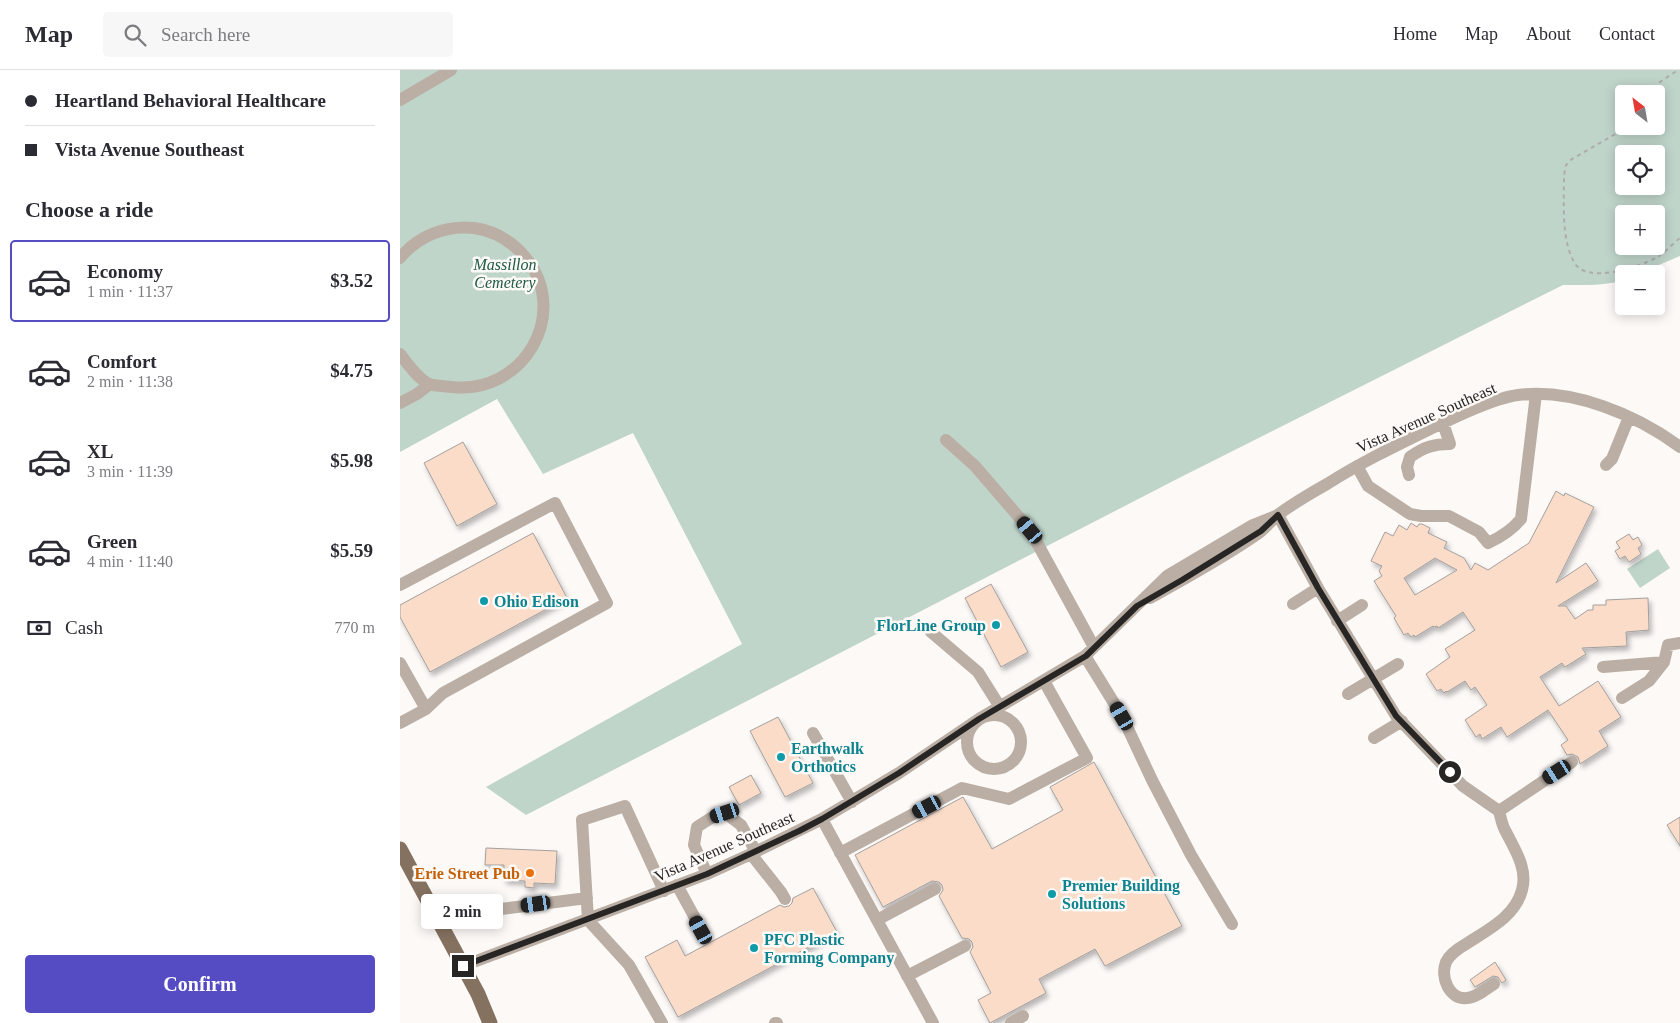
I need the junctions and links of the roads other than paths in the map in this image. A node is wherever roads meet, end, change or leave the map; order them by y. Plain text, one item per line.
1 (452, 70) edge
2 (400, 100) edge
3 (400, 258) edge
4 (400, 354) edge
5 (430, 384) junction
6 (1536, 394) junction
7 (400, 403) edge
8 (1629, 417) junction
9 (1443, 423) junction
10 (946, 440) dead end
11 (1680, 447) edge
12 (1606, 465) dead end
13 (1357, 466) junction
14 (1409, 475) dead end
15 (1278, 515) junction
16 (400, 585) edge
17 (1318, 588) junction
18 (1293, 604) dead end
19 (1362, 605) dead end
20 (1337, 621) junction
21 (931, 632) dead end
22 (1680, 643) edge
23 (1090, 651) junction
24 (1664, 662) junction
25 (400, 663) edge
26 (1398, 664) dead end
27 (1602, 667) dead end
28 (1373, 679) junction
29 (1044, 682) junction
30 (1348, 694) dead end
31 (1622, 698) dead end
32 (1000, 707) junction
33 (426, 709) junction
34 (979, 719) junction
35 (1402, 721) junction
36 (400, 723) edge
37 (812, 733) dead end
38 (1374, 738) dead end
39 (1572, 762) dead end
40 (852, 802) junction
41 (1499, 811) junction
42 (822, 819) junction
43 (400, 849) edge
44 (753, 853) junction
45 (840, 853) junction
46 (707, 874) junction
47 (677, 886) junction
48 (935, 889) dead end
49 (664, 890) junction
50 (586, 898) junction
51 (785, 898) dead end
52 (588, 920) junction
53 (876, 920) junction
54 (440, 924) junction
55 (1232, 924) dead end
56 (701, 930) dead end
57 (965, 946) dead end
58 (463, 966) junction
59 (907, 976) junction
60 (1494, 984) dead end
61 (1023, 1016) dead end
62 (490, 1023) edge
63 (662, 1023) edge
64 (932, 1023) edge
65 (1011, 1023) edge

1 - 2 street
3 - 5 street
4 - 5 street
5 - 7 street
6 - 8 street, Vista Avenue Southeast
6 - 9 street, Vista Avenue Southeast
6 - 13 street
8 - 11 street, Vista Avenue Southeast
8 - 12 street
9 - 13 street, Vista Avenue Southeast
9 - 14 street
10 - 23 street
13 - 15 street, Vista Avenue Southeast
15 - 17 street
15 - 23 street, Vista Avenue Southeast
16 - 33 street
17 - 18 street
17 - 20 street
19 - 20 street
20 - 28 street
21 - 32 street
22 - 24 street
23 - 29 street, Vista Avenue Southeast
23 - 55 street
24 - 27 street
24 - 31 street
25 - 33 street
26 - 28 street
28 - 30 street
28 - 35 street
29 - 32 street, Vista Avenue Southeast
29 - 45 street
32 - 34 street, Vista Avenue Southeast
33 - 36 street
34 - 34 street, Vista Avenue Southeast
34 - 40 street, Vista Avenue Southeast
35 - 38 street
35 - 41 street
37 - 40 street
39 - 41 street
40 - 42 street, Vista Avenue Southeast
41 - 60 street
42 - 44 street, Vista Avenue Southeast
42 - 45 street
43 - 54 main road
44 - 46 street, Vista Avenue Southeast
44 - 46 street
44 - 51 street
45 - 53 street
46 - 47 street, Vista Avenue Southeast
47 - 49 street, Vista Avenue Southeast
47 - 56 street
48 - 53 street
49 - 50 street
49 - 52 street, Vista Avenue Southeast
50 - 52 street
50 - 54 street
52 - 58 street, Vista Avenue Southeast
52 - 63 street
53 - 59 street
54 - 58 main road
57 - 59 street
58 - 62 main road
59 - 64 street
61 - 65 street

